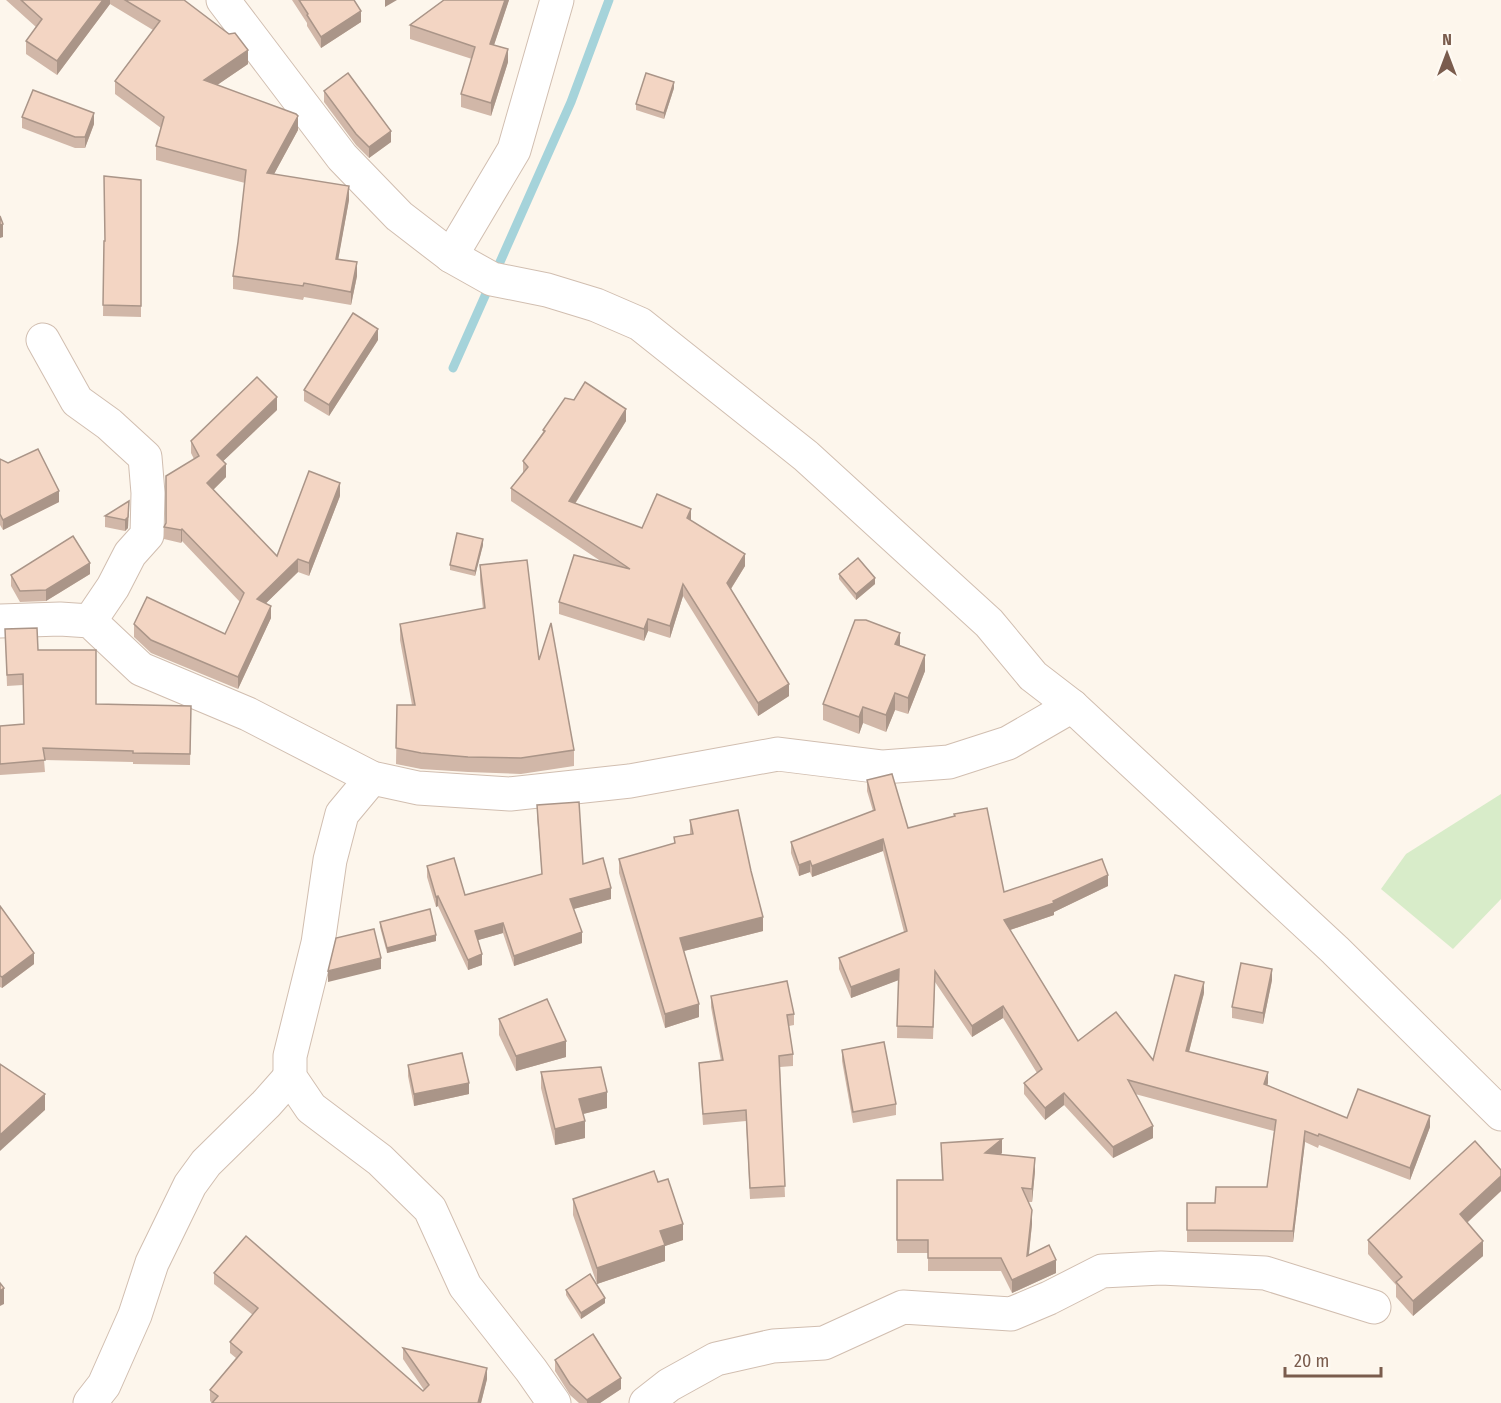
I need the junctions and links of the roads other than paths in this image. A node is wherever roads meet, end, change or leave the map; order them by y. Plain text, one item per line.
1 (223, 0) edge
2 (557, 0) edge
3 (451, 256) junction
4 (43, 340) dead end
5 (0, 621) edge
6 (90, 621) junction
7 (1072, 706) junction
8 (372, 778) junction
9 (290, 1077) junction
10 (1501, 1114) edge
11 (1374, 1307) dead end
12 (90, 1403) edge
13 (554, 1403) edge
14 (646, 1403) edge

1 - 3 street
2 - 3 street
3 - 7 street
4 - 6 street
5 - 6 street
6 - 8 street
7 - 8 street
7 - 10 street
8 - 9 street
9 - 12 street
9 - 13 street
11 - 14 street

